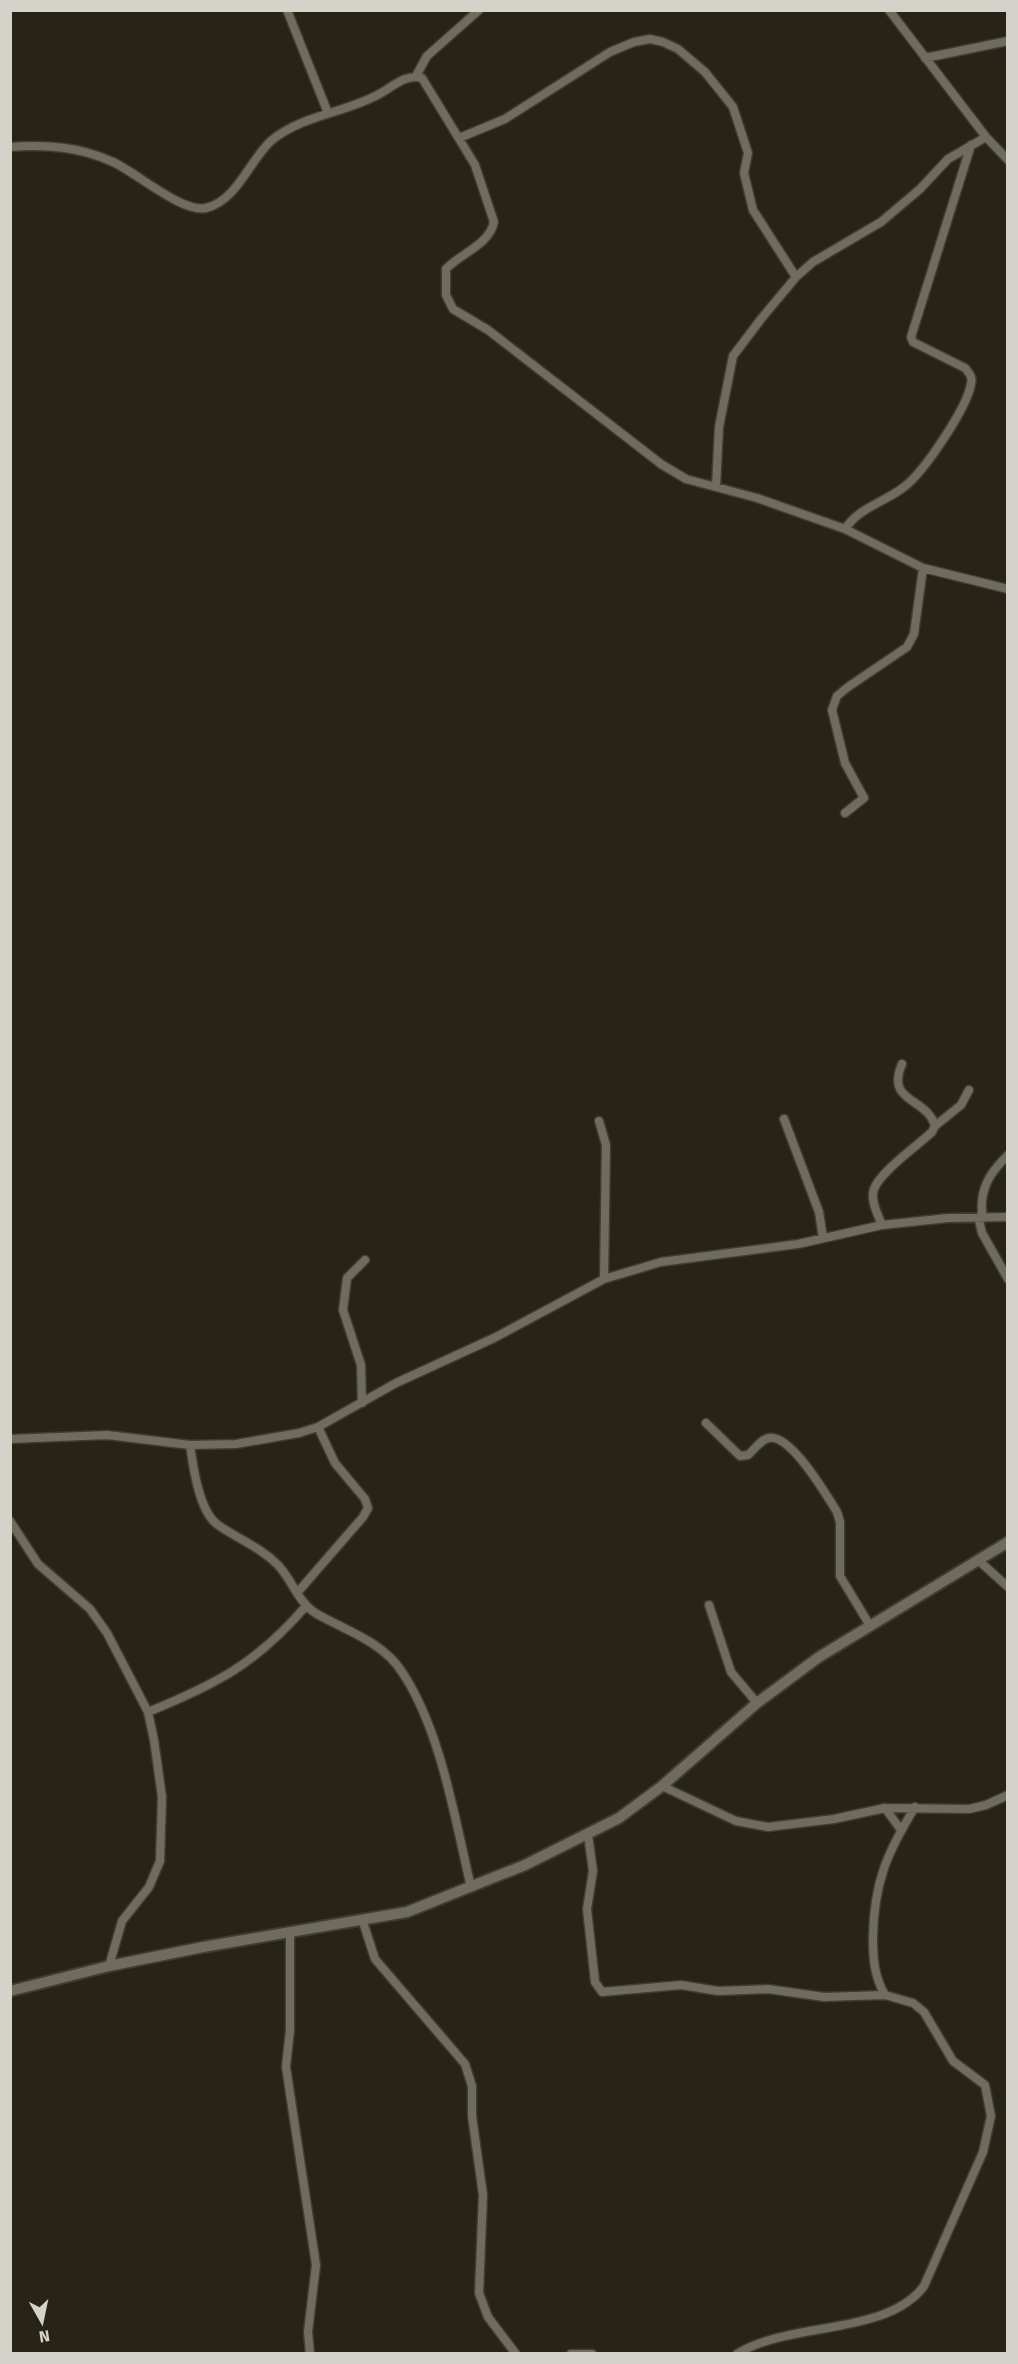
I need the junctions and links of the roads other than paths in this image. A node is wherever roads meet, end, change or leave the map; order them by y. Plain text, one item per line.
1 (286, 10) edge
2 (479, 10) edge
3 (889, 10) edge
4 (1008, 41) edge
5 (924, 58) junction
6 (416, 76) junction
7 (328, 113) junction
8 (986, 137) junction
9 (459, 138) junction
10 (971, 145) junction
11 (10, 147) edge
12 (1008, 160) edge
13 (796, 277) junction
14 (716, 487) junction
15 (845, 529) junction
16 (923, 568) junction
17 (1008, 590) edge
18 (844, 813) dead end
19 (902, 1064) dead end
20 (969, 1090) dead end
21 (784, 1119) dead end
22 (599, 1121) dead end
23 (935, 1126) junction
24 (1008, 1155) edge
25 (982, 1216) junction
26 (1008, 1217) edge
27 (882, 1226) junction
28 (823, 1238) junction
29 (365, 1260) dead end
30 (604, 1279) junction
31 (1008, 1279) edge
32 (362, 1403) junction
33 (706, 1423) dead end
34 (318, 1427) junction
35 (10, 1439) edge
36 (190, 1445) junction
37 (10, 1521) edge
38 (1008, 1542) edge
39 (978, 1560) junction
40 (1008, 1587) edge
41 (297, 1593) junction
42 (709, 1605) dead end
43 (306, 1606) junction
44 (869, 1624) junction
45 (757, 1703) junction
46 (148, 1712) junction
47 (662, 1786) junction
48 (1008, 1795) edge
49 (915, 1807) junction
50 (885, 1808) junction
51 (901, 1830) junction
52 (588, 1835) junction
53 (471, 1887) junction
54 (363, 1922) junction
55 (290, 1933) junction
56 (109, 1966) junction
57 (876, 1981) junction
58 (10, 1991) edge
59 (885, 1995) junction
60 (866, 1997) junction
61 (310, 2354) edge
62 (516, 2354) edge
63 (571, 2354) edge
64 (592, 2354) edge
65 (737, 2354) edge

1 - 7 street
2 - 6 street
3 - 5 street
4 - 5 street
5 - 8 street
6 - 7 street
6 - 9 street
7 - 11 street
8 - 10 street
8 - 12 street
9 - 13 street
9 - 14 street
10 - 13 street
10 - 15 street
13 - 14 street
14 - 15 street
15 - 16 street
16 - 17 street
16 - 18 street
19 - 23 street
20 - 23 street
21 - 28 street
22 - 30 street
23 - 27 street
24 - 25 street
25 - 26 street
25 - 27 street
25 - 31 street
27 - 28 street
28 - 30 street
29 - 32 street
30 - 32 street
32 - 34 street
33 - 44 street
34 - 36 street
34 - 41 street
35 - 36 street
36 - 41 street
37 - 46 street
38 - 39 street
39 - 40 street
39 - 44 street
41 - 43 street
42 - 45 street
43 - 46 street
43 - 53 street
44 - 45 street
45 - 47 street
46 - 56 street
47 - 50 street
47 - 52 street
48 - 49 street
49 - 50 street
49 - 51 street
50 - 51 street
51 - 57 street
52 - 53 street
52 - 60 street
53 - 54 street
54 - 55 street
54 - 62 street
55 - 56 street
55 - 61 street
56 - 58 street
57 - 59 street
57 - 60 street
59 - 60 street
59 - 65 street
63 - 64 street

